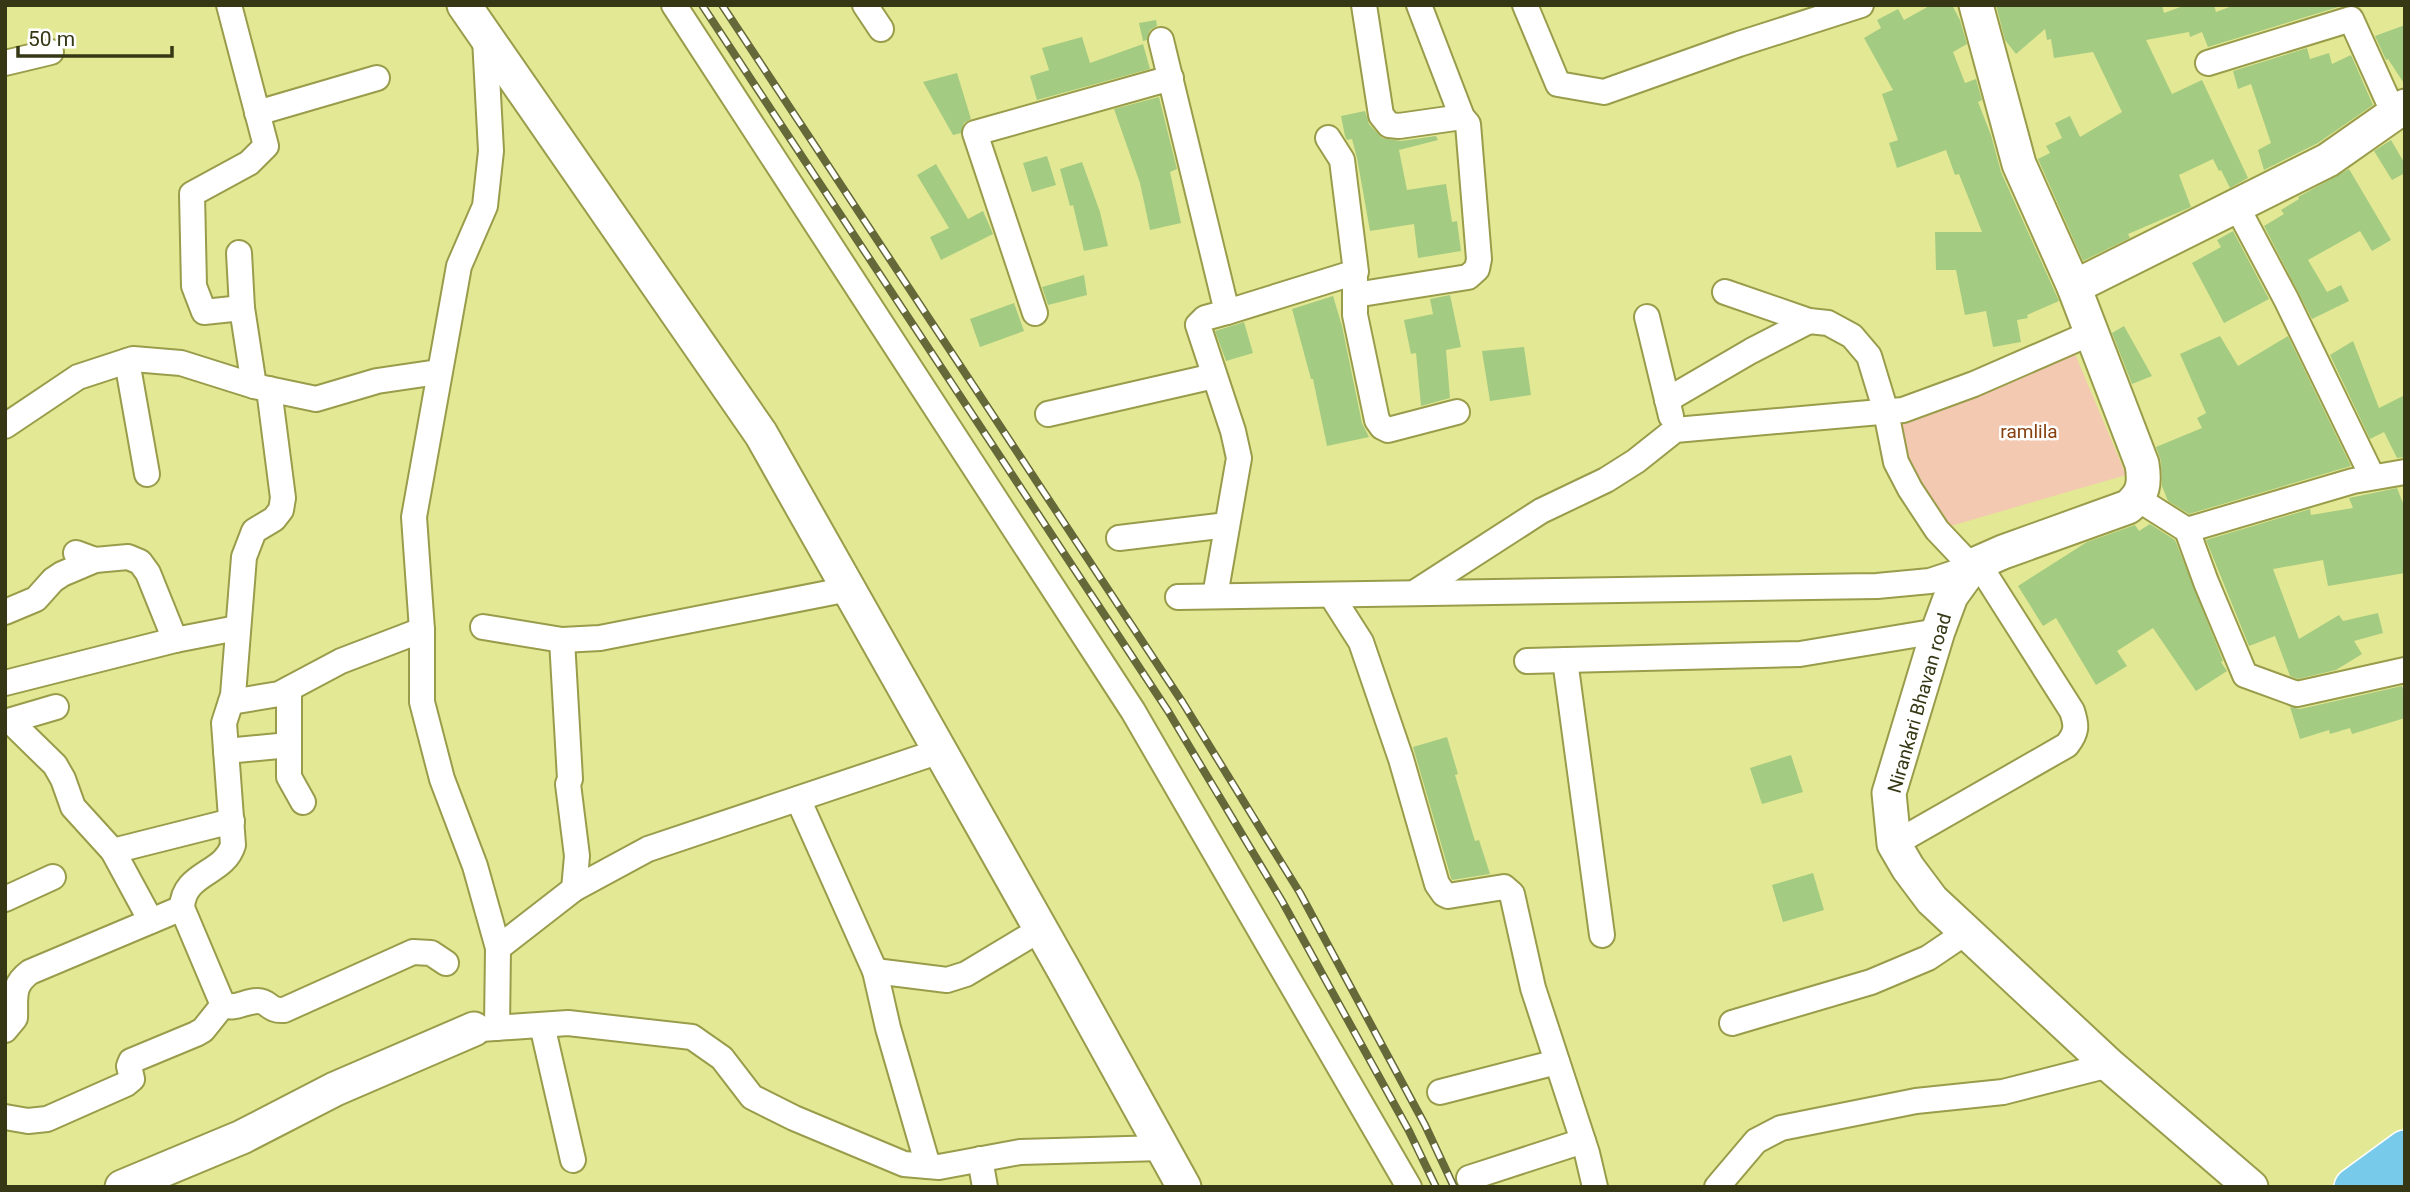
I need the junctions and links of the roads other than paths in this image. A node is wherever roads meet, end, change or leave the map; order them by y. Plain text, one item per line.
1 (229, 5) edge
2 (464, 5) edge
3 (674, 5) edge
4 (865, 5) edge
5 (1364, 5) edge
6 (1419, 5) edge
7 (1525, 5) edge
8 (1861, 5) edge
9 (1976, 5) edge
10 (2348, 12) edge
11 (881, 29) dead end
12 (485, 37) junction
13 (1161, 40) dead end
14 (51, 52) dead end
15 (5, 63) edge
16 (2208, 63) dead end
17 (376, 78) dead end
18 (1171, 78) junction
19 (2400, 110) edge
20 (257, 113) junction
21 (1462, 117) junction
22 (1328, 138) dead end
23 (2236, 208) junction
24 (239, 253) dead end
25 (1355, 283) junction
26 (2074, 287) junction
27 (1725, 292) dead end
28 (242, 308) junction
29 (1227, 312) junction
30 (1035, 313) dead end
31 (1647, 317) dead end
32 (1809, 321) junction
33 (2091, 334) junction
34 (127, 361) junction
35 (439, 372) junction
36 (1214, 376) junction
37 (261, 388) junction
38 (1667, 400) junction
39 (1457, 412) dead end
40 (1886, 412) junction
41 (1048, 414) dead end
42 (5, 426) edge
43 (1675, 430) junction
44 (2405, 472) edge
45 (147, 474) dead end
46 (2371, 476) junction
47 (2138, 499) junction
48 (1227, 525) junction
49 (2188, 530) junction
50 (1119, 538) dead end
51 (1975, 565) junction
52 (849, 589) junction
53 (1413, 594) junction
54 (1331, 595) junction
55 (1215, 596) junction
56 (1178, 597) dead end
57 (5, 612) edge
58 (483, 627) dead end
59 (237, 628) junction
60 (422, 630) junction
61 (1937, 631) junction
62 (175, 640) junction
63 (562, 640) junction
64 (1565, 660) junction
65 (1527, 661) dead end
66 (2405, 670) edge
67 (5, 683) edge
68 (289, 689) junction
69 (231, 702) junction
70 (56, 707) dead end
71 (8, 721) edge
72 (289, 745) junction
73 (226, 751) junction
74 (940, 751) junction
75 (798, 799) junction
76 (303, 802) dead end
77 (232, 821) junction
78 (1894, 844) junction
79 (113, 851) junction
80 (53, 877) dead end
81 (574, 889) junction
82 (5, 899) edge
83 (182, 908) junction
84 (151, 922) junction
85 (1041, 929) junction
86 (1968, 932) junction
87 (1602, 935) dead end
88 (498, 948) junction
89 (446, 962) dead end
90 (875, 971) junction
91 (223, 1005) junction
92 (1732, 1023) dead end
93 (542, 1025) junction
94 (485, 1029) junction
95 (5, 1030) edge
96 (1557, 1062) junction
97 (2109, 1065) junction
98 (1440, 1092) dead end
99 (5, 1117) edge
100 (1583, 1141) junction
101 (1163, 1148) junction
102 (980, 1159) junction
103 (2404, 1159) edge
104 (573, 1160) dead end
105 (928, 1166) junction
106 (1469, 1178) dead end
107 (122, 1187) edge
108 (985, 1187) edge
109 (1184, 1187) edge
110 (1409, 1187) edge
111 (1595, 1187) edge
112 (1717, 1187) edge
113 (2251, 1187) edge
114 (2353, 1187) edge
115 (2362, 1187) edge
116 (2398, 1187) edge

1 - 20 street
2 - 12 street
3 - 110 street
4 - 11 street
5 - 21 street
6 - 21 street
7 - 8 street
9 - 26 street
10 - 16 street
10 - 19 street
12 - 35 street
12 - 52 street
13 - 18 street
14 - 15 street
17 - 20 street
18 - 29 street
18 - 30 street
19 - 23 street
20 - 28 street
21 - 25 street
22 - 25 street
23 - 26 street
23 - 46 street
24 - 28 street
25 - 29 street
25 - 39 street
26 - 33 street
27 - 32 street
28 - 37 street
29 - 36 street
31 - 38 street
32 - 38 street
32 - 40 street
33 - 40 street
33 - 47 street
34 - 37 street
34 - 42 street
34 - 45 street
35 - 37 street
35 - 60 street
36 - 41 street
36 - 48 street
37 - 59 street
38 - 43 street
40 - 43 street
40 - 51 street
43 - 53 street
44 - 46 street
46 - 49 street
47 - 49 street
47 - 51 street
48 - 50 street
48 - 55 street
49 - 66 street
51 - 53 street
51 - 61 street, Nirankari Bhavan road
51 - 78 street
52 - 63 street
52 - 74 street
53 - 54 street
54 - 55 street
54 - 96 street
55 - 56 street
57 - 62 street
58 - 63 street
59 - 62 street
59 - 69 street
60 - 68 street
60 - 88 street
61 - 64 street
61 - 78 street, Nirankari Bhavan road
62 - 67 street
63 - 81 street
64 - 65 street
64 - 87 street
68 - 69 street
68 - 72 street
69 - 73 street
70 - 71 street
71 - 79 street
72 - 73 street
72 - 76 street
73 - 77 street
74 - 75 street
74 - 85 street
75 - 81 street
75 - 90 street
77 - 79 street
77 - 83 street
78 - 86 street, Nirankari Bhavan road
79 - 84 street
80 - 82 street
81 - 88 street
83 - 84 street
83 - 91 street
84 - 95 street
85 - 90 street
85 - 101 street
86 - 92 street
86 - 97 street, Nirankari Bhavan road
88 - 94 street
89 - 91 street
90 - 105 street
91 - 99 street
93 - 94 street
93 - 104 street
93 - 105 street
94 - 107 street
96 - 98 street
96 - 100 street
97 - 112 street
97 - 113 street, Nirankari Bhavan road
100 - 106 street
100 - 111 street
101 - 102 street
101 - 109 street
102 - 105 street
102 - 108 street
103 - 114 main road
103 - 115 street
103 - 116 main road

